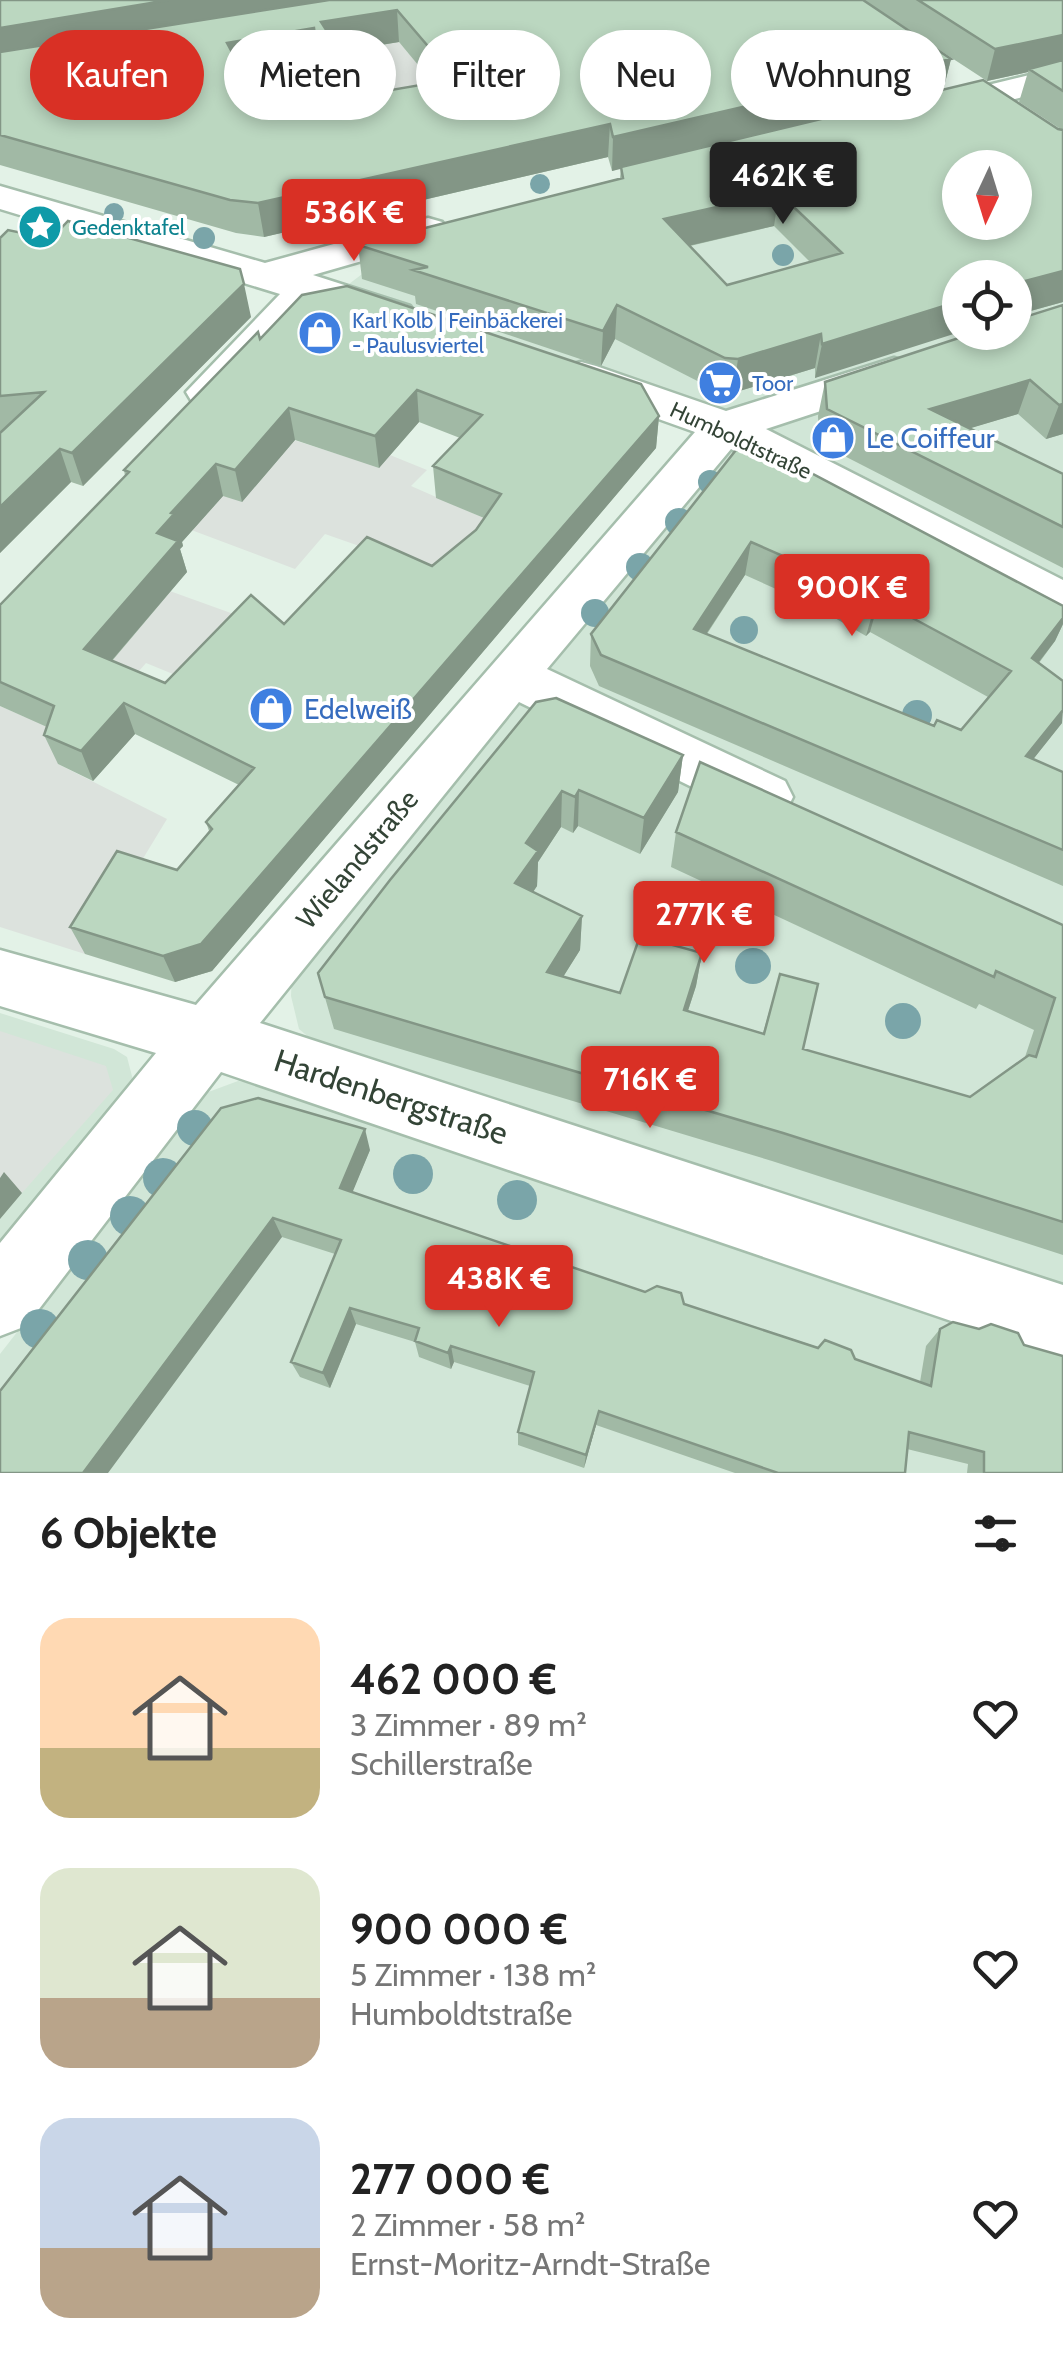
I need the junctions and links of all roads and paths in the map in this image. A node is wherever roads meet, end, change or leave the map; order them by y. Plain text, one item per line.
1 (948, 75) edge
2 (1063, 77) edge
3 (981, 97) junction
4 (946, 105) edge
5 (1016, 120) edge
6 (0, 197) edge
7 (470, 219) edge
8 (290, 280) junction
9 (423, 324) edge
10 (932, 360) edge
11 (535, 361) edge
12 (174, 427) edge
13 (725, 427) junction
14 (1063, 602) edge
15 (511, 675) junction
16 (814, 820) edge
17 (0, 978) edge
18 (208, 1040) junction
19 (0, 1300) edge
20 (1063, 1322) edge

1 - 3 street
2 - 3 street
3 - 4 street
3 - 5 street
6 - 8 street
7 - 8 street
8 - 9 street
8 - 12 street
10 - 13 street
11 - 13 street, Humboldtstraße
13 - 14 street, Humboldtstraße
13 - 15 street, Wielandstraße
15 - 16 street
15 - 18 street, Wielandstraße
17 - 18 street, Hardenbergstraße
18 - 19 street, Wielandstraße
18 - 20 street, Hardenbergstraße

